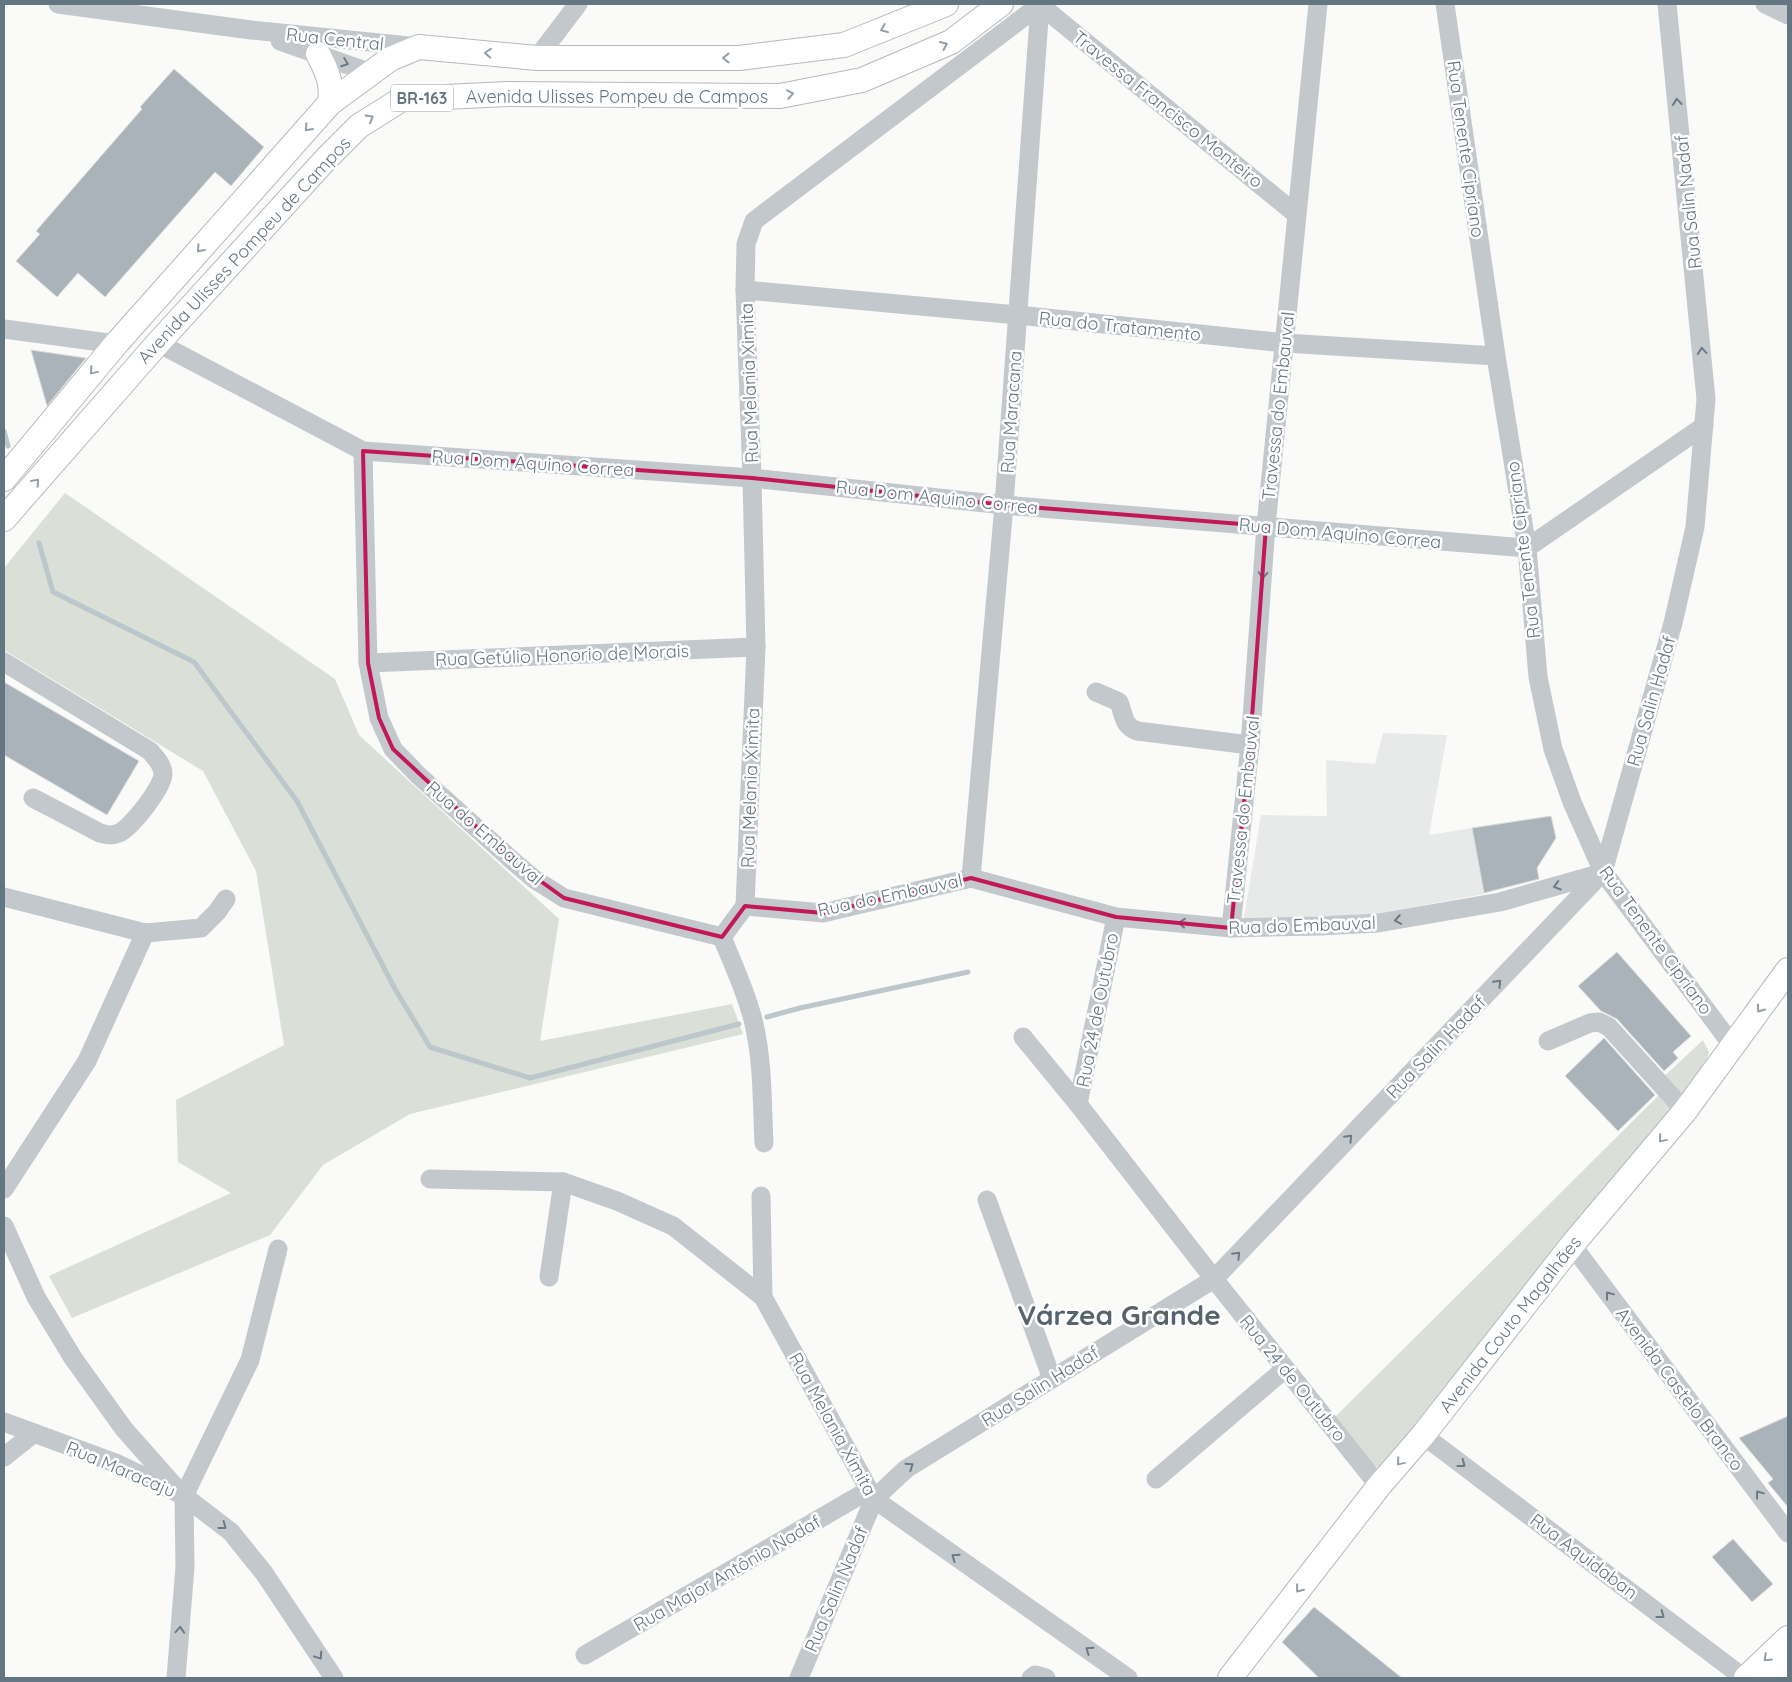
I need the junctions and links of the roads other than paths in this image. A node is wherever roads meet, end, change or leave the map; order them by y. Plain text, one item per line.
1 (58, 4) edge
2 (578, 4) edge
3 (946, 4) edge
4 (1001, 4) edge
5 (1041, 4) edge
6 (1318, 4) edge
7 (1445, 4) edge
8 (1667, 4) edge
9 (1765, 4) edge
10 (172, 7) edge
11 (1788, 15) edge
12 (251, 30) junction
13 (418, 47) junction
14 (318, 54) junction
15 (537, 58) junction
16 (371, 73) junction
17 (508, 94) junction
18 (402, 99) junction
19 (330, 104) junction
20 (1296, 214) junction
21 (745, 290) junction
22 (1018, 315) junction
23 (4, 329) edge
24 (158, 343) junction
25 (1285, 343) junction
26 (116, 344) junction
27 (1496, 356) junction
28 (1706, 400) joint
29 (1704, 426) junction
30 (363, 451) junction
31 (752, 478) junction
32 (4, 480) edge
33 (1004, 505) junction
34 (4, 519) edge
35 (1266, 526) junction
36 (1527, 548) junction
37 (756, 647) junction
38 (4, 662) edge
39 (368, 663) junction
40 (1096, 692) dead end
41 (1250, 744) junction
42 (33, 798) dead end
43 (1603, 872) junction
44 (971, 878) junction
45 (4, 897) edge
46 (226, 899) dead end
47 (745, 906) junction
48 (1116, 917) junction
49 (1231, 928) junction
50 (145, 933) junction
51 (722, 937) junction
52 (1788, 970) edge
53 (1023, 1037) dead end
54 (1548, 1041) dead end
55 (1733, 1046) junction
56 (1078, 1104) junction
57 (1685, 1111) junction
58 (764, 1143) dead end
59 (430, 1179) dead end
60 (563, 1182) junction
61 (4, 1189) edge
62 (761, 1196) dead end
63 (987, 1200) dead end
64 (4, 1226) edge
65 (1572, 1246) junction
66 (278, 1249) dead end
67 (549, 1277) dead end
68 (1214, 1280) junction
69 (762, 1297) junction
70 (1285, 1369) junction
71 (1052, 1379) junction
72 (4, 1422) edge
73 (34, 1433) junction
74 (1423, 1435) junction
75 (4, 1457) edge
76 (1156, 1480) dead end
77 (1379, 1486) junction
78 (871, 1494) junction
79 (184, 1496) junction
80 (1786, 1526) edge
81 (1788, 1638) edge
82 (585, 1655) dead end
83 (1788, 1664) edge
84 (176, 1678) edge
85 (334, 1678) edge
86 (799, 1678) edge
87 (1030, 1678) edge
88 (1046, 1678) edge
89 (1128, 1678) edge
90 (1230, 1678) edge
91 (1745, 1678) edge
92 (1771, 1678) edge

1 - 10 street, Rua Central
2 - 15 street
3 -> 15 main road, Avenida Ulisses Pompeu de Campos / BR-163
17 -> 4 main road, Avenida Ulisses Pompeu de Campos / BR-163
5 - 20 street, Travessa Francisco Monteiro
5 - 21 street, Rua Melania Ximita
5 - 22 street, Rua Maracana
6 - 20 street, Travessa do Embauval
7 - 27 street, Rua Tenente Cipriano
28 -> 8 street, Rua Salin Nadaf
9 - 11 street
10 - 12 street, Rua Central
12 - 13 street, Rua Central
12 - 14 street, Rua Central
15 -> 13 main road, Avenida Ulisses Pompeu de Campos / BR-163
13 - 16 main road, Avenida Ulisses Pompeu de Campos / BR-163
14 -> 16 street, Rua Central
14 - 19 main road
15 - 17 main road
16 - 18 main road
16 - 19 main road, Avenida Ulisses Pompeu de Campos / BR-163
17 - 18 main road, Avenida Ulisses Pompeu de Campos / BR-163
24 -> 18 main road, Avenida Ulisses Pompeu de Campos / BR-163
19 -> 26 main road, Avenida Ulisses Pompeu de Campos / BR-163
20 - 25 street, Travessa do Embauval
21 - 22 street, Rua do Tratamento
21 - 31 street, Rua Melania Ximita
22 - 25 street, Rua do Tratamento
22 - 33 street, Rua Maracana
23 - 26 street
24 - 30 street, Rua Dom Aquino Correa
34 -> 24 main road, Avenida Ulisses Pompeu de Campos / BR-163
25 - 27 street, Rua do Tratamento
25 - 35 street, Travessa do Embauval
26 -> 32 main road, Avenida Ulisses Pompeu de Campos / BR-163
27 - 36 street, Rua Tenente Cipriano
28 - 29 street, Rua Salin Hadaf
29 - 36 street
29 - 43 street, Rua Salin Hadaf
30 - 31 street, Rua Dom Aquino Correa
30 - 39 street, Rua do Embauval
31 - 33 street, Rua Dom Aquino Correa
31 - 37 street, Rua Melania Ximita
33 - 35 street, Rua Dom Aquino Correa
33 - 44 street, Rua Maracana
35 - 36 street, Rua Dom Aquino Correa
35 -> 41 street, Travessa do Embauval
36 - 43 street, Rua Tenente Cipriano
37 - 39 street, Rua Getúlio Honorio de Morais
37 - 47 street, Rua Melania Ximita
38 - 42 street
39 - 51 street, Rua do Embauval
40 - 41 street
41 - 49 street, Travessa do Embauval
43 -> 49 street, Rua do Embauval
43 - 55 street, Rua Tenente Cipriano
68 -> 43 street, Rua Salin Hadaf
44 - 47 street, Rua do Embauval
44 - 48 street, Rua do Embauval
45 - 50 street
46 - 50 street
47 - 51 street
49 -> 48 street, Rua do Embauval
48 - 56 street, Rua 24 de Outubro
50 - 61 street
51 - 58 street
52 -> 55 main road, Avenida Couto Magalhães
53 - 56 street, Rua 24 de Outubro
54 - 57 street
55 - 57 main road, Avenida Couto Magalhães
56 - 68 street, Rua 24 de Outubro
57 -> 65 main road, Avenida Couto Magalhães
59 - 60 street
60 - 67 street
60 - 69 street
62 - 69 street, Rua Melania Ximita
63 - 71 street
64 - 79 street
65 - 74 main road, Avenida Couto Magalhães
80 -> 65 street, Avenida Castelo Branco
66 - 79 street
68 - 70 street, Rua 24 de Outubro
68 - 71 street, Rua Salin Hadaf
69 - 78 street, Rua Melania Ximita
70 - 76 street
70 - 77 street, Rua 24 de Outubro
78 -> 71 street, Rua Salin Hadaf
72 - 73 street, Rua Maracaju
73 - 75 street
73 - 79 street, Rua Maracaju
74 -> 77 main road, Avenida Couto Magalhães
74 -> 91 street, Rua Aquidaban
77 -> 90 main road, Avenida Couto Magalhães
78 - 82 street, Rua Major Antônio Nadaf
78 - 86 street, Rua Salin Nadaf
89 -> 78 street, Rua Melania Ximita
84 -> 79 street
79 -> 85 street, Rua Maracaju
81 -> 91 main road
83 - 92 main road
87 - 88 street

